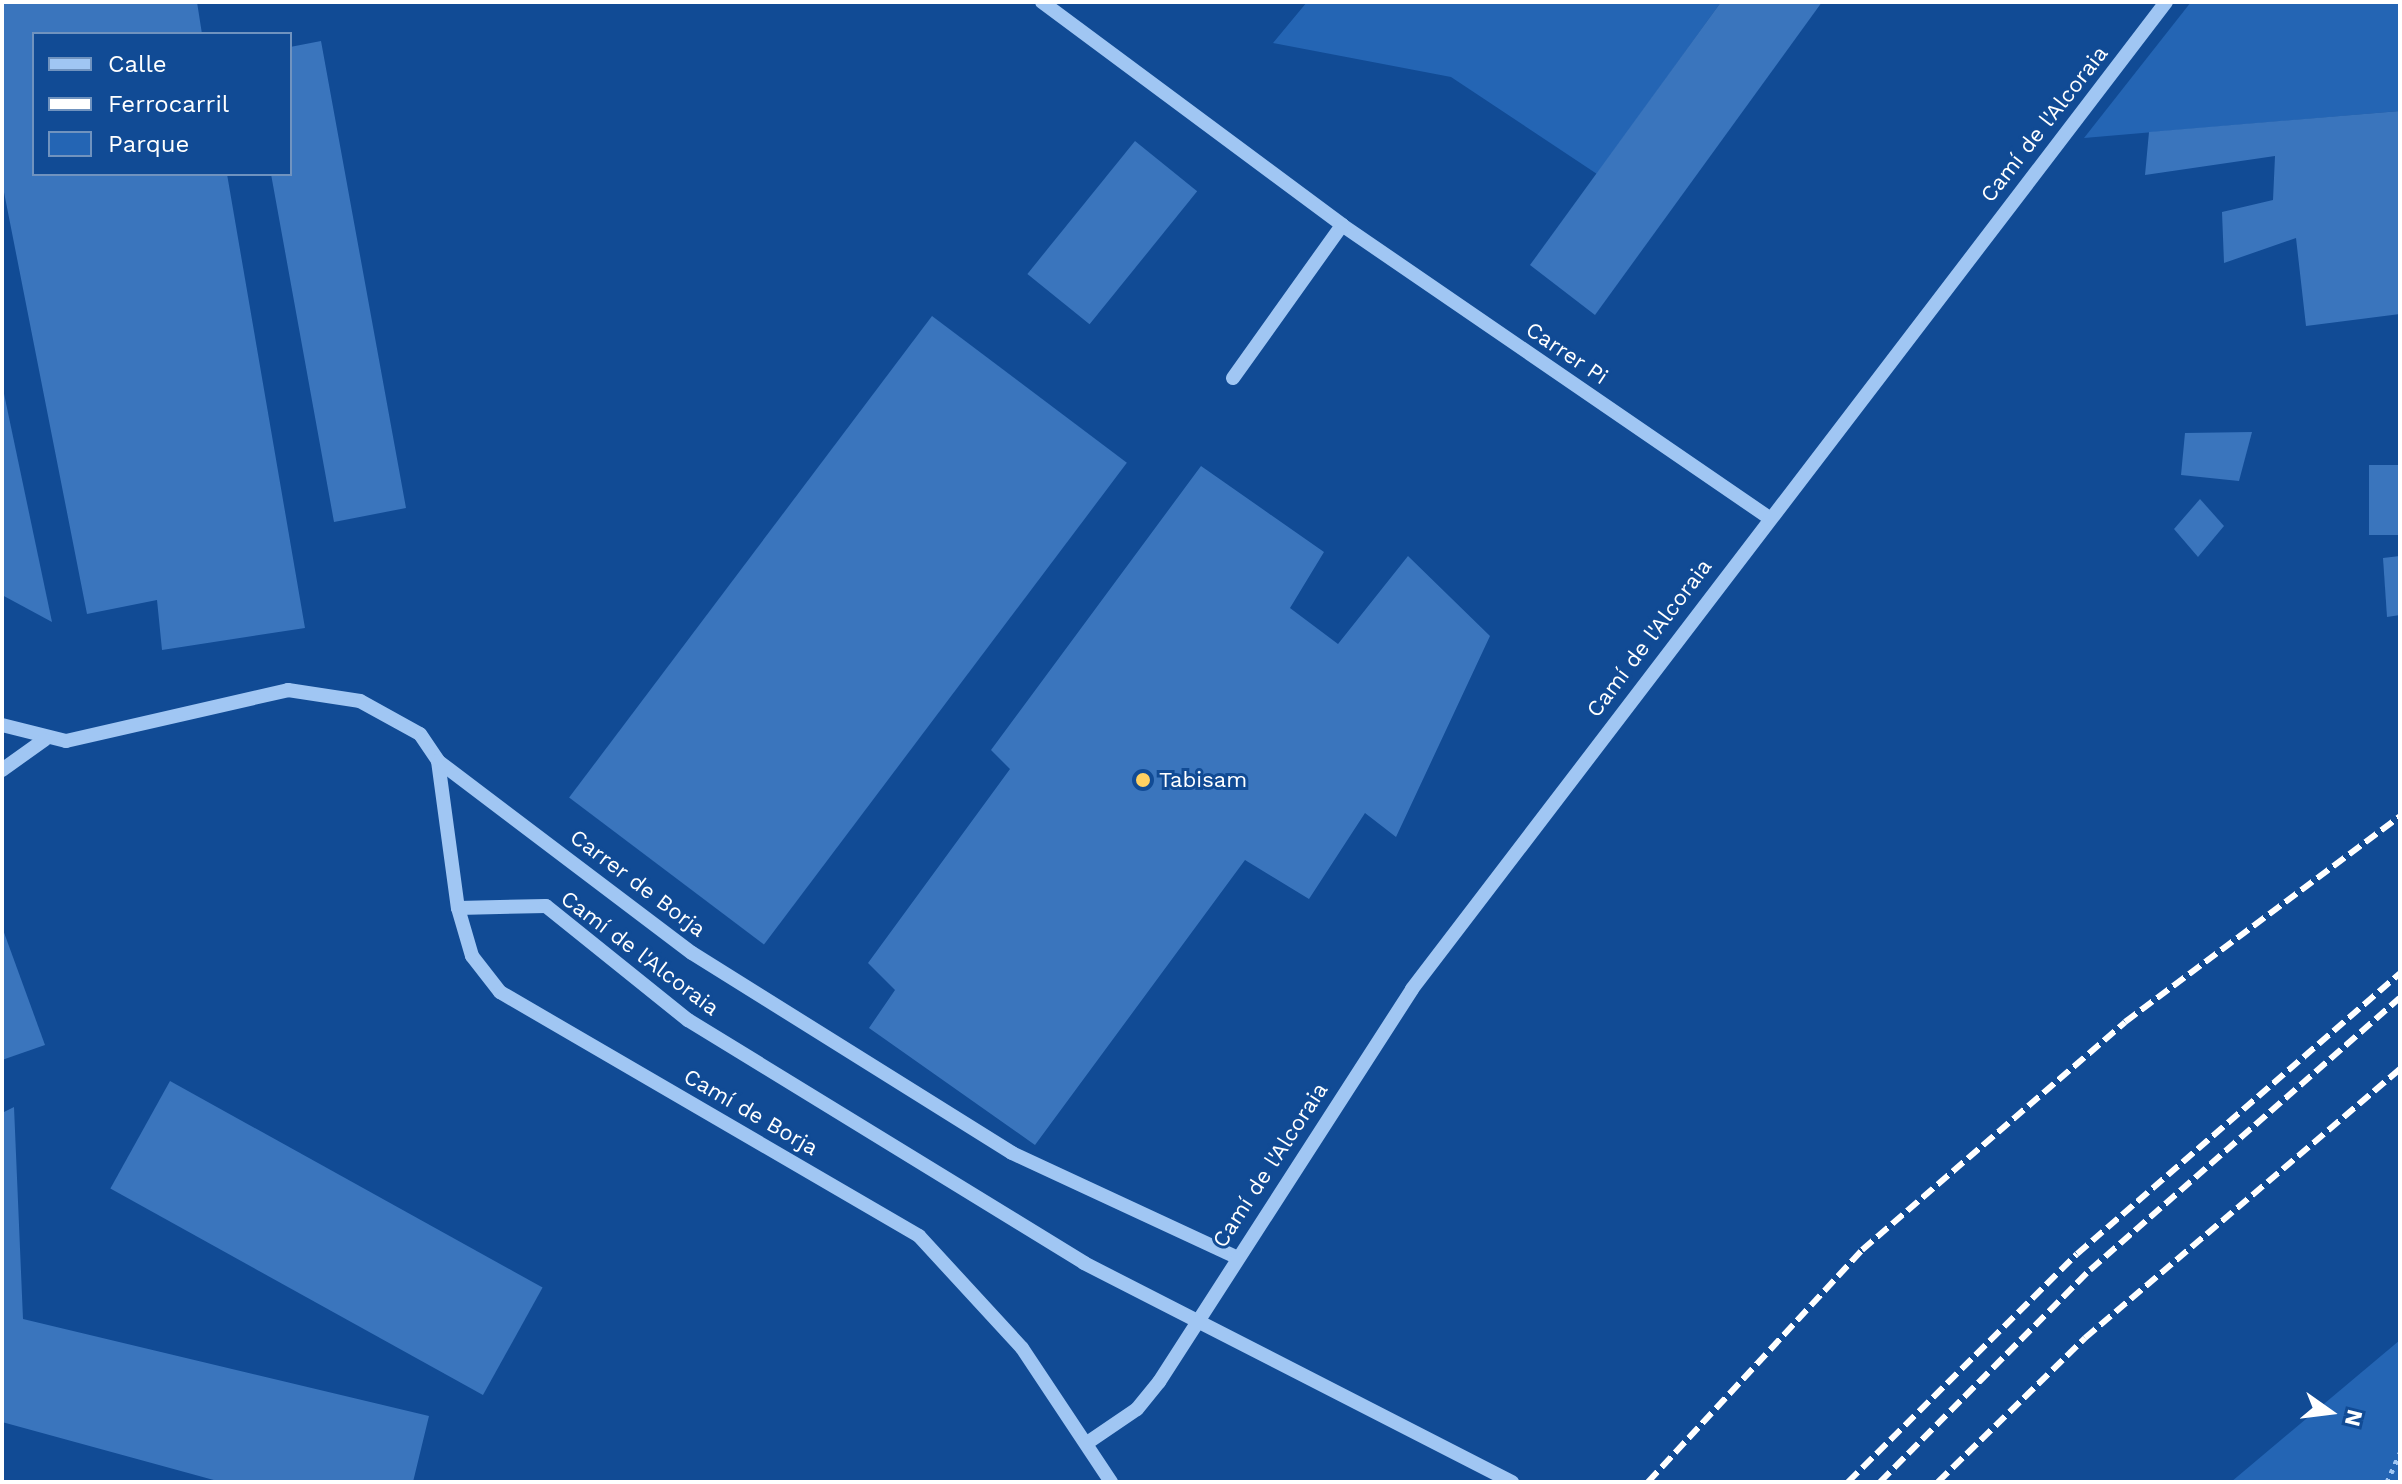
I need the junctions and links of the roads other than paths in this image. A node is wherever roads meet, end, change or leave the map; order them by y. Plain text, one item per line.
1 (1042, 2) edge
2 (2166, 2) edge
3 (1342, 225) junction
4 (1233, 378) dead end
5 (1768, 517) junction
6 (2, 725) edge
7 (44, 740) junction
8 (438, 761) junction
9 (2, 770) edge
10 (458, 908) junction
11 (1236, 1257) junction
12 (1087, 1443) junction
13 (1111, 1482) edge
14 (1512, 1482) edge

1 - 3 street, Carrer Pi
2 - 5 street, Camí de l'Alcoraia
3 - 4 street
3 - 5 street, Carrer Pi
5 - 11 street, Camí de l'Alcoraia
6 - 7 street
7 - 8 street, Carrer de Borja
7 - 9 street, Carrer de Borja
8 - 10 street, Camí de Borja
8 - 11 street, Carrer de Borja
10 - 12 street, Camí de Borja
10 - 14 street, Camí de l'Alcoraia
11 - 12 street, Camí de l'Alcoraia
12 - 13 street, Camí de Borja

